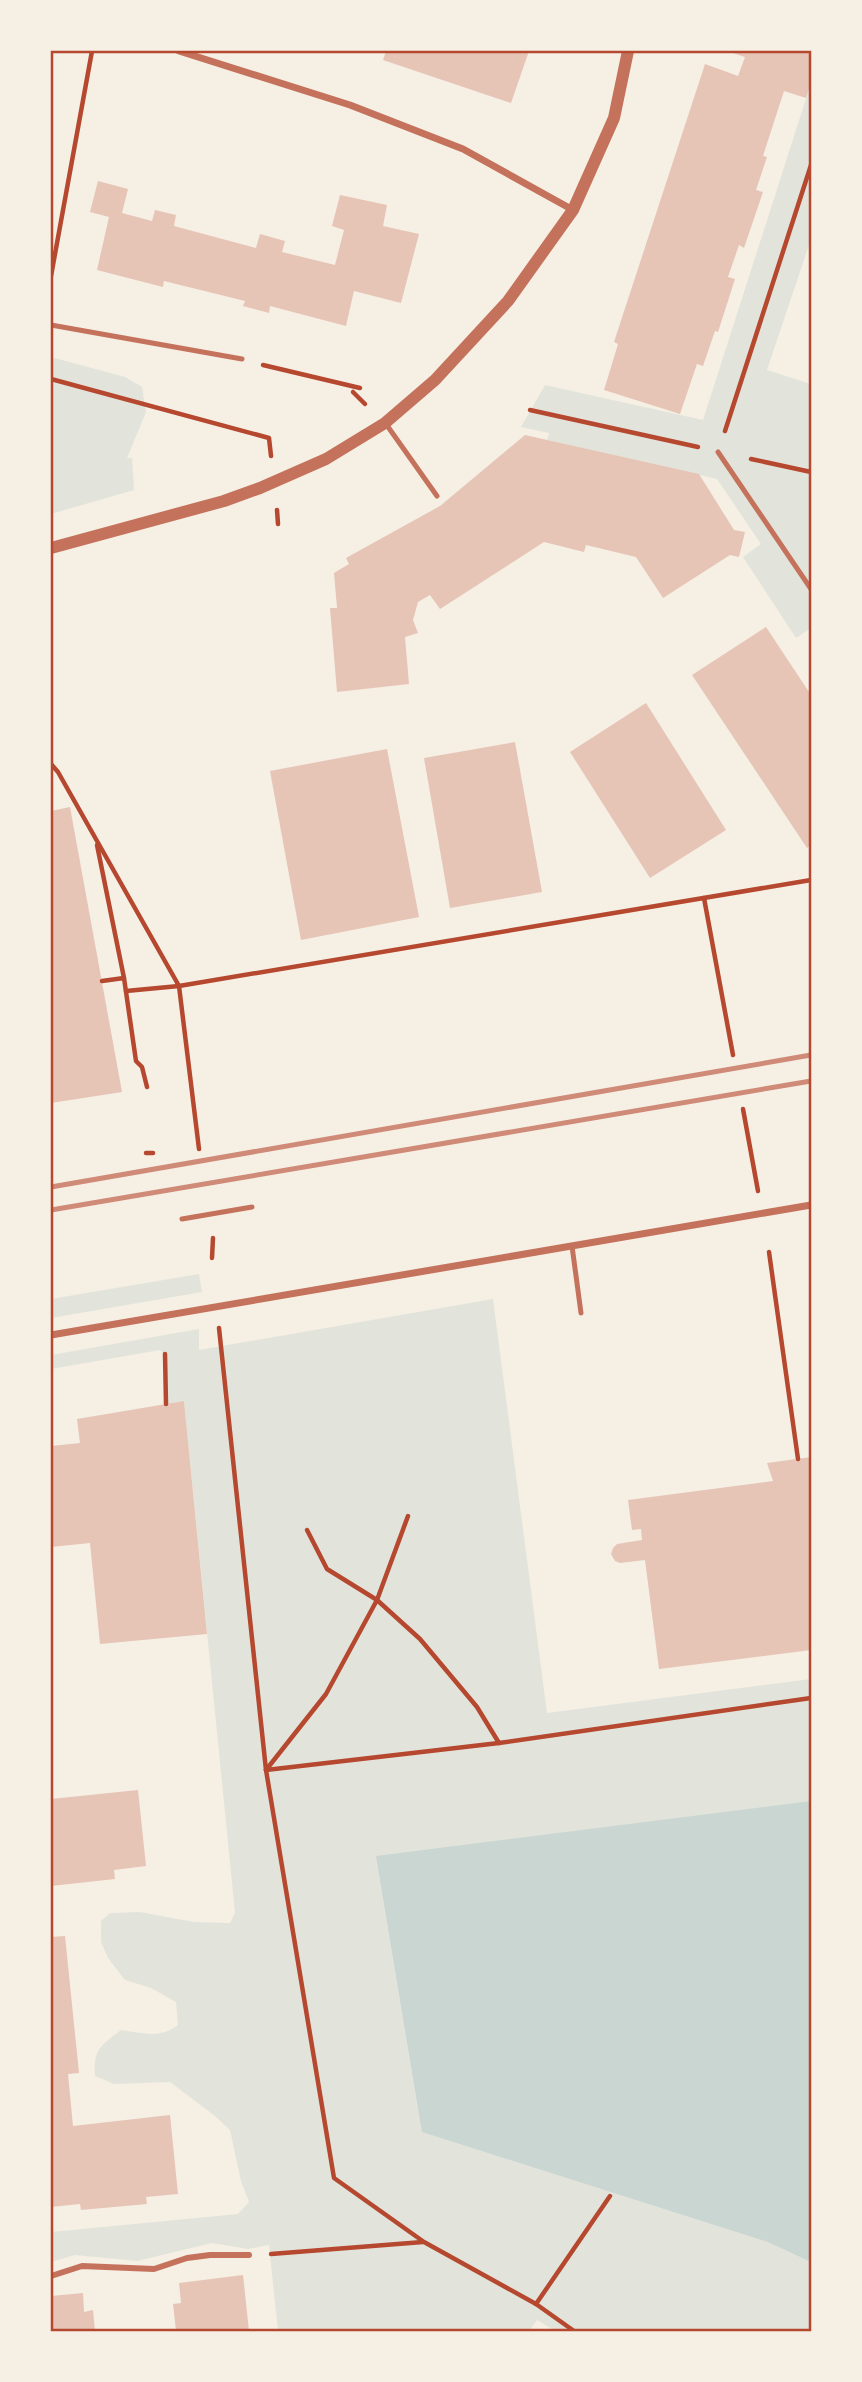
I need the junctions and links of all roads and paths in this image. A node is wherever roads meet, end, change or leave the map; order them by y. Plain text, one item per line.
1 (92, 51) edge
2 (179, 51) edge
3 (628, 51) edge
4 (811, 165) edge
5 (573, 210) junction
6 (51, 276) edge
7 (51, 325) edge
8 (242, 359) joint
9 (51, 379) edge
10 (359, 388) dead end
11 (530, 410) dead end
12 (385, 423) junction
13 (269, 438) dead end
14 (719, 452) junction
15 (811, 472) edge
16 (437, 496) dead end
17 (51, 548) edge
18 (811, 589) edge
19 (51, 764) edge
20 (96, 838) junction
21 (811, 880) edge
22 (704, 898) junction
23 (124, 978) junction
24 (102, 981) dead end
25 (179, 986) junction
26 (126, 991) junction
27 (733, 1055) dead end
28 (147, 1087) dead end
29 (743, 1109) dead end
30 (199, 1149) dead end
31 (146, 1153) dead end
32 (153, 1153) dead end
33 (758, 1194) dead end
34 (811, 1205) edge
35 (252, 1207) dead end
36 (182, 1219) dead end
37 (213, 1230) dead end
38 (572, 1246) junction
39 (769, 1252) dead end
40 (212, 1258) dead end
41 (581, 1313) dead end
42 (218, 1327) dead end
43 (51, 1335) edge
44 (165, 1354) dead end
45 (166, 1404) dead end
46 (797, 1459) dead end
47 (408, 1516) dead end
48 (307, 1530) dead end
49 (377, 1600) junction
50 (811, 1698) edge
51 (499, 1743) junction
52 (266, 1770) junction
53 (610, 2196) dead end
54 (424, 2242) junction
55 (250, 2255) joint
56 (51, 2276) edge
57 (536, 2304) junction
58 (575, 2331) edge

1 - 6 path
2 - 5 street
3 - 5 street
4 - 14 path
5 - 12 street
7 - 8 lane
8 - 10 path
9 - 13 path
11 - 14 path
12 - 16 lane
12 - 17 street
14 - 15 path
14 - 18 lane
19 - 20 path
20 - 23 path
20 - 25 path
21 - 22 path
22 - 25 path
22 - 27 path
23 - 24 path
23 - 26 path
25 - 26 path
25 - 30 path
26 - 28 path
29 - 33 path
31 - 32 path
34 - 38 street
35 - 36 lane
37 - 40 path
38 - 41 lane
38 - 43 street
39 - 46 path
42 - 52 path
44 - 45 path
47 - 49 path
48 - 49 path
49 - 51 path
49 - 52 path
50 - 51 path
51 - 52 path
52 - 54 path
53 - 57 path
54 - 55 path
54 - 57 path
55 - 56 street
57 - 58 path

